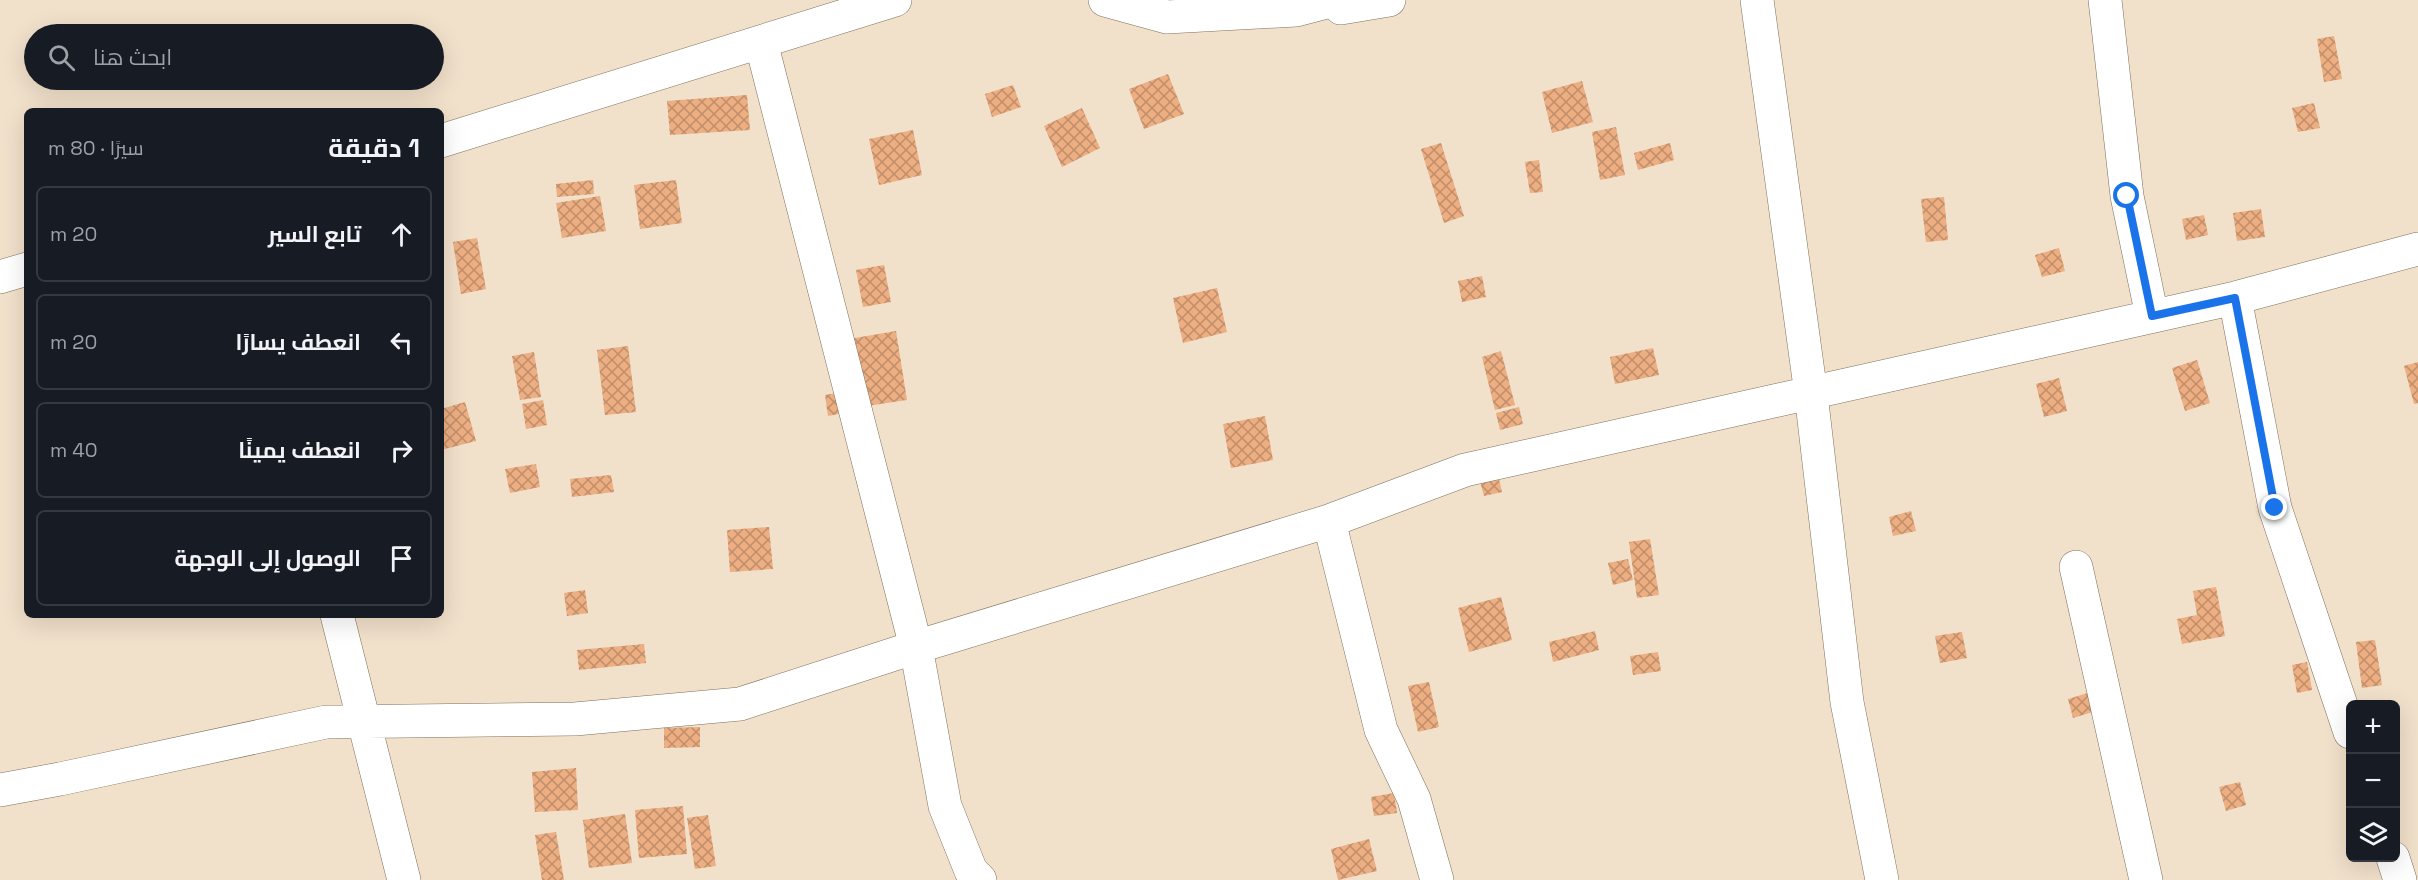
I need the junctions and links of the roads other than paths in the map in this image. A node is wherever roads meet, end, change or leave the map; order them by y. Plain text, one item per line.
1 (1105, 0) edge
2 (1334, 0) edge
3 (1389, 0) edge
4 (1757, 0) edge
5 (2105, 0) edge
6 (888, 1) edge
7 (761, 42) junction
8 (444, 140) edge
9 (2418, 249) edge
10 (24, 270) edge
11 (0, 277) edge
12 (2235, 298) junction
13 (2152, 316) junction
14 (1811, 394) junction
15 (1329, 520) junction
16 (2076, 567) dead end
17 (339, 618) edge
18 (916, 647) junction
19 (2346, 720) edge
20 (365, 721) junction
21 (0, 790) edge
22 (2394, 862) edge
23 (404, 880) edge
24 (980, 880) edge
25 (1437, 880) edge
26 (1882, 880) edge
27 (2146, 880) edge
28 (2400, 880) edge

1 - 2 street
2 - 3 street
4 - 14 street
5 - 13 street
6 - 7 street
7 - 8 street
7 - 18 street
9 - 12 street
10 - 11 street
12 - 13 street
12 - 19 street
13 - 14 street
14 - 15 street
14 - 26 street
15 - 18 street
15 - 25 street
16 - 27 street
17 - 20 street
18 - 20 street
18 - 24 street
20 - 21 street
20 - 23 street
22 - 28 street

